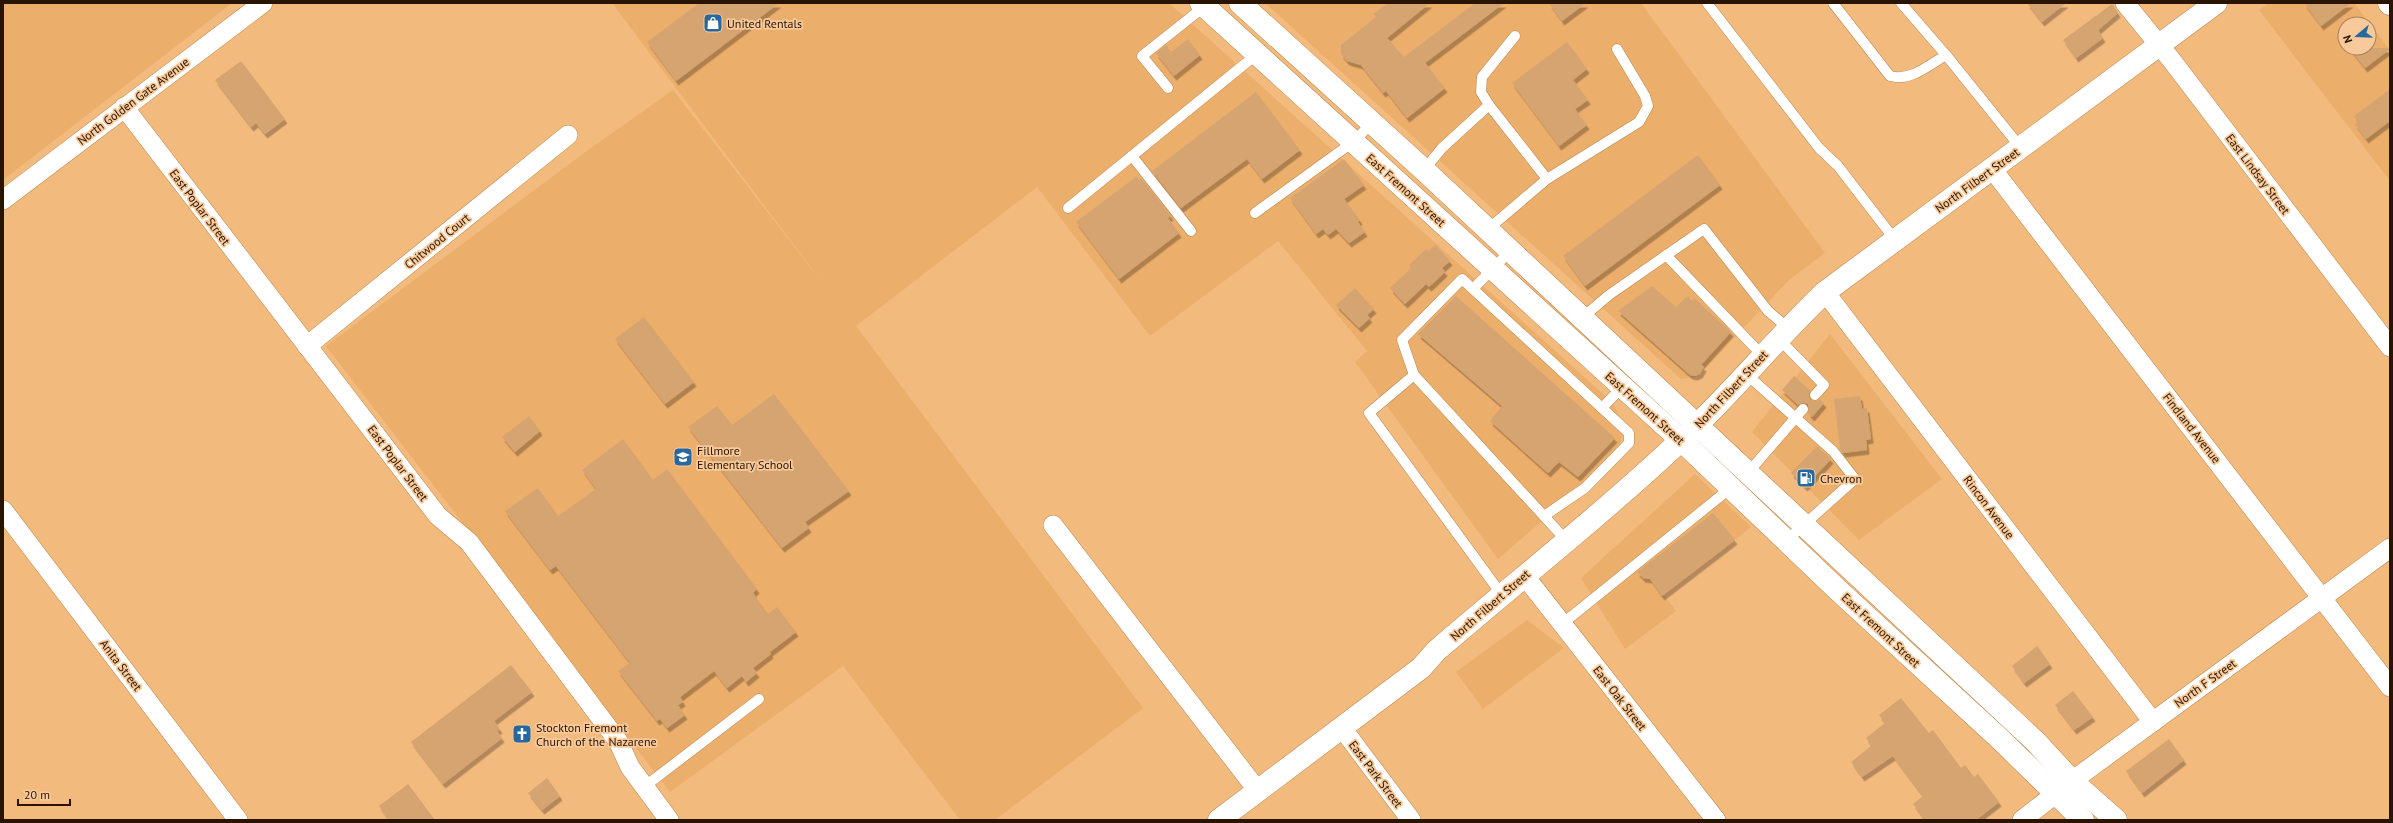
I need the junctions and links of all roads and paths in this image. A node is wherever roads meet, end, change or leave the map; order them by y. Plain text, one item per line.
1 (263, 3) edge
2 (1707, 3) edge
3 (1833, 3) edge
4 (1901, 3) edge
5 (2125, 3) edge
6 (2216, 3) edge
7 (1244, 4) edge
8 (1203, 5) edge
9 (1516, 36) dead end
10 (2159, 46) junction
11 (1617, 49) dead end
12 (1257, 54) junction
13 (1946, 55) junction
14 (1168, 88) dead end
15 (1489, 105) junction
16 (124, 108) junction
17 (1372, 123) junction
18 (568, 135) dead end
19 (1353, 142) junction
20 (2021, 148) junction
21 (1132, 156) junction
22 (1424, 170) junction
23 (1993, 170) junction
24 (1547, 179) junction
25 (3, 200) edge
26 (1068, 208) dead end
27 (1255, 213) dead end
28 (1487, 230) junction
29 (1191, 231) dead end
30 (1895, 240) junction
31 (1510, 251) junction
32 (1666, 256) junction
33 (1493, 268) junction
34 (1473, 289) junction
35 (1825, 292) junction
36 (1582, 318) junction
37 (1783, 333) junction
38 (307, 346) junction
39 (2390, 347) edge
40 (1762, 355) junction
41 (1638, 370) junction
42 (1746, 374) junction
43 (1414, 375) junction
44 (1622, 387) junction
45 (1816, 395) dead end
46 (1602, 408) junction
47 (1803, 409) dead end
48 (1795, 418) junction
49 (1697, 425) junction
50 (1681, 440) junction
51 (1748, 473) junction
52 (1731, 488) junction
53 (3, 510) edge
54 (1544, 516) junction
55 (1803, 524) junction
56 (1053, 525) dead end
57 (1566, 540) junction
58 (1786, 541) junction
59 (2390, 548) edge
60 (1524, 575) junction
61 (1502, 595) junction
62 (2322, 598) junction
63 (1562, 624) junction
64 (2390, 687) edge
65 (760, 699) dead end
66 (2153, 722) junction
67 (1342, 728) junction
68 (2072, 781) junction
69 (644, 787) junction
70 (1258, 791) junction
71 (2054, 794) junction
72 (238, 820) edge
73 (668, 820) edge
74 (1219, 820) edge
75 (1411, 820) edge
76 (1716, 820) edge
77 (2022, 820) edge
78 (2083, 820) edge
79 (2116, 820) edge

1 - 16 street, North Golden Gate Avenue
2 - 30 lane
3 - 13 lane
4 - 13 lane
5 - 10 street, East Lindsay Street
6 - 10 main road, North Filbert Street
7 - 17 main road, East Fremont Street
8 - 12 main road, East Fremont Street
8 - 14 lane
9 - 15 lane
10 - 20 main road, North Filbert Street
10 - 39 street, East Lindsay Street
11 - 24 lane
12 - 19 main road, East Fremont Street
12 - 21 lane
13 - 20 lane
15 - 22 lane
15 - 24 lane
16 - 25 street, North Golden Gate Avenue
16 - 38 street, East Poplar Street
17 - 19 lane
17 - 22 main road, East Fremont Street
18 - 38 street, Chitwood Court
19 - 27 lane
19 - 33 main road, East Fremont Street
20 - 23 main road, North Filbert Street
21 - 26 lane
21 - 29 lane
22 - 28 main road, East Fremont Street
23 - 30 main road, North Filbert Street
23 - 62 street, Findland Avenue
24 - 28 lane
28 - 31 main road, East Fremont Street
30 - 35 main road, North Filbert Street
31 - 33 lane
31 - 36 main road, East Fremont Street
32 - 36 lane
32 - 37 lane
32 - 40 lane
33 - 34 lane
33 - 44 main road, East Fremont Street
34 - 43 lane
34 - 46 lane
35 - 37 main road, North Filbert Street
35 - 66 street, Rincon Avenue
36 - 41 main road, East Fremont Street
37 - 40 main road, North Filbert Street
37 - 45 lane
38 - 69 street, East Poplar Street
40 - 42 main road, North Filbert Street
41 - 44 lane
41 - 49 main road, East Fremont Street
42 - 48 lane
42 - 49 main road, North Filbert Street
43 - 54 lane
43 - 61 lane
44 - 46 lane
44 - 50 main road, East Fremont Street
46 - 54 lane
47 - 48 lane
48 - 51 lane
48 - 55 lane
49 - 50 main road, North Filbert Street
49 - 51 main road, East Fremont Street
50 - 52 main road, East Fremont Street
50 - 57 main road, North Filbert Street
51 - 52 lane
51 - 55 main road, East Fremont Street
52 - 58 main road, East Fremont Street
52 - 63 lane
53 - 72 street, Anita Street
54 - 57 lane
55 - 58 lane
55 - 68 main road, East Fremont Street
56 - 70 street
57 - 60 main road, North Filbert Street
58 - 71 main road, East Fremont Street
59 - 62 street, North F Street
60 - 61 main road, North Filbert Street
60 - 63 street, East Oak Street
61 - 67 main road, North Filbert Street
62 - 64 street, Findland Avenue
62 - 66 street, North F Street
63 - 76 street, East Oak Street
65 - 69 lane
66 - 68 street, North F Street
67 - 70 main road, North Filbert Street
67 - 75 street, East Park Street
68 - 71 street, North F Street
68 - 79 main road, East Fremont Street
69 - 73 street, East Poplar Street
70 - 74 main road, North Filbert Street
71 - 77 street, North F Street
71 - 78 main road, East Fremont Street

